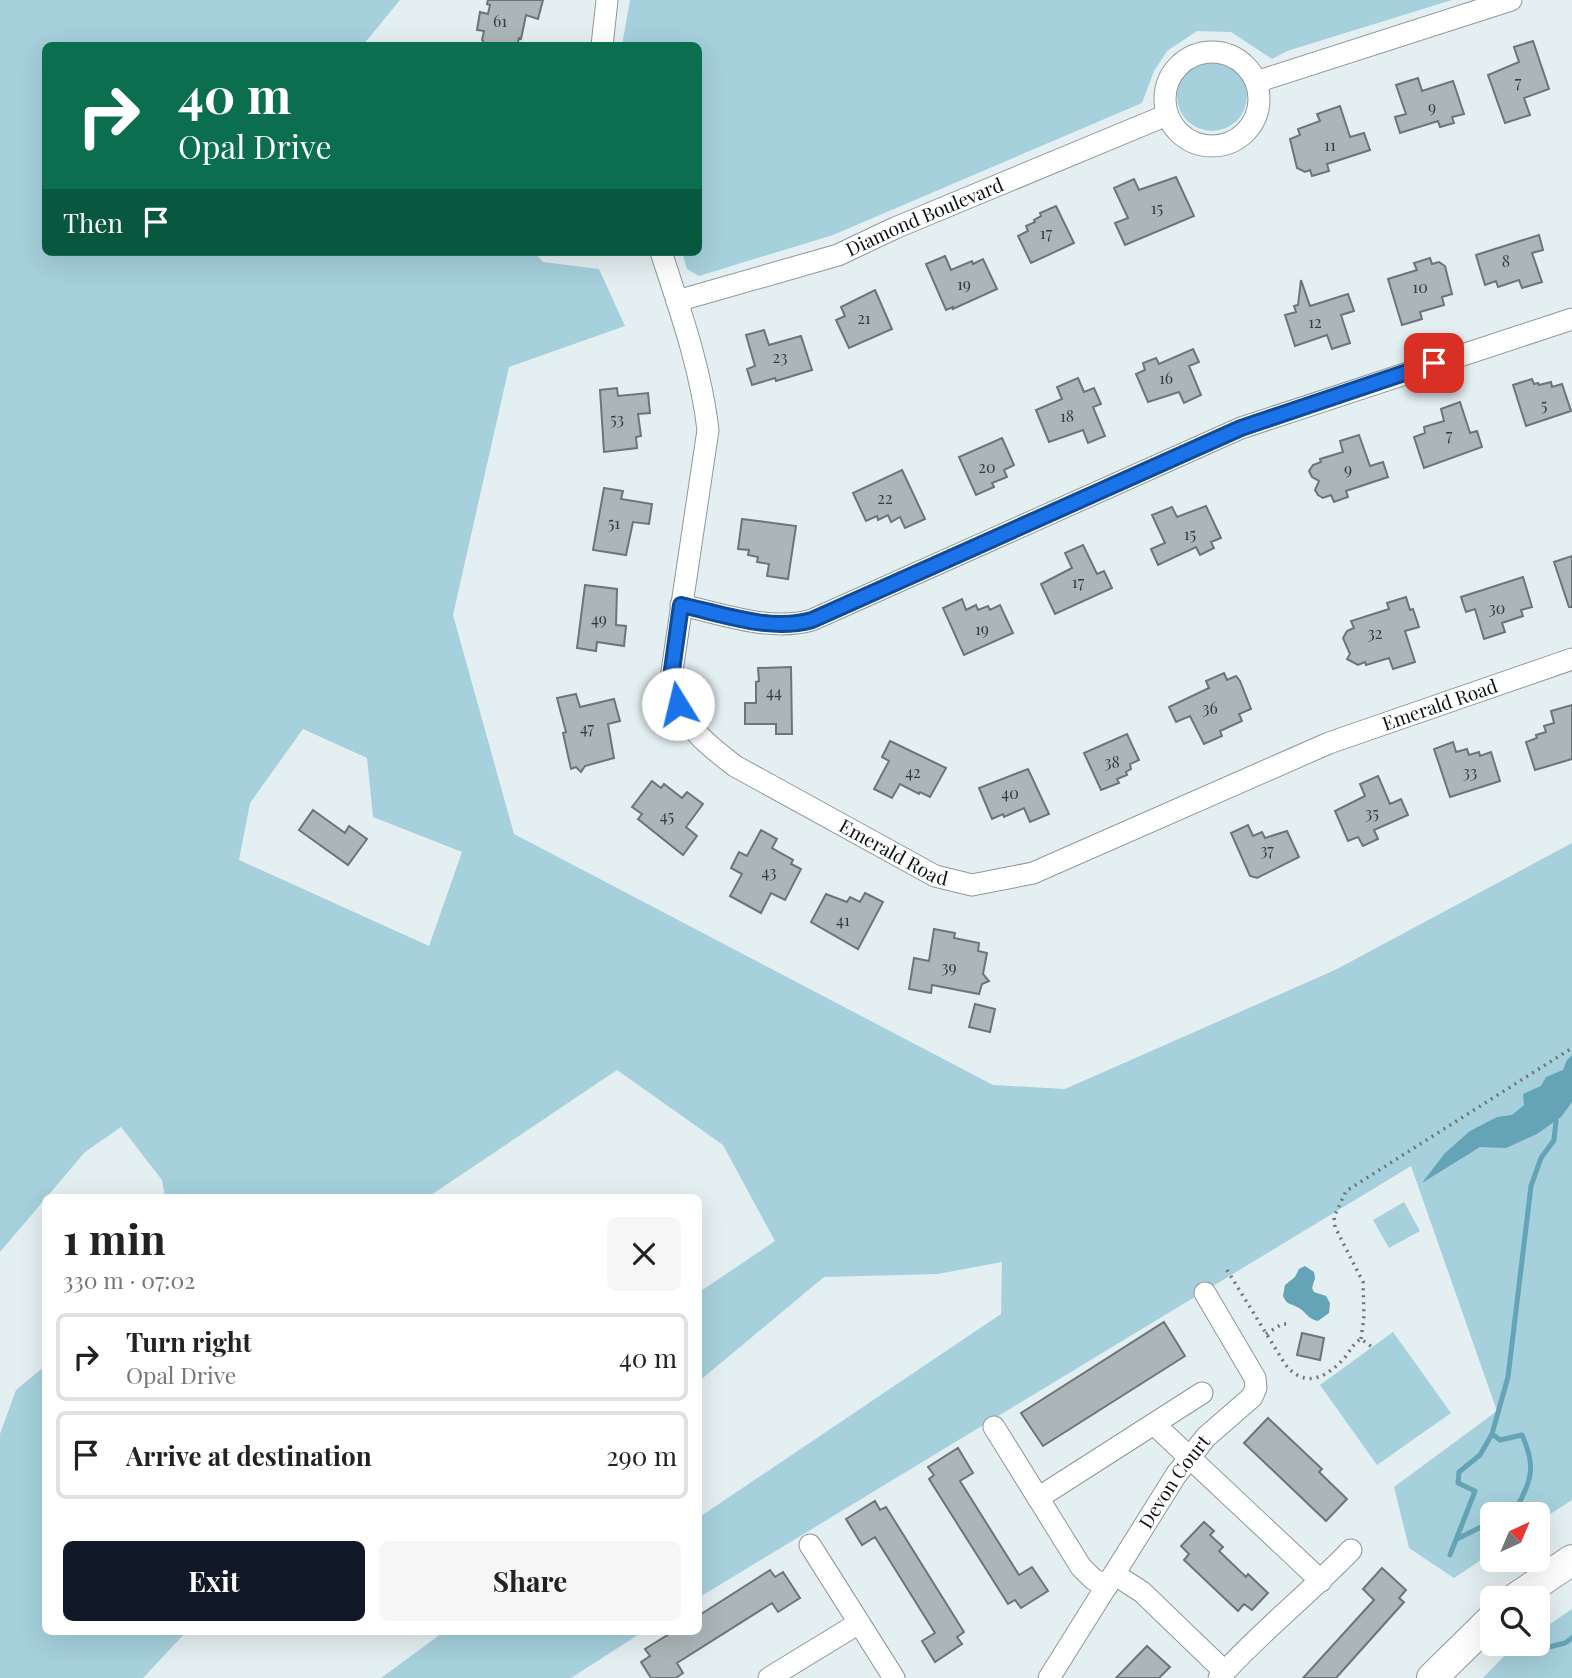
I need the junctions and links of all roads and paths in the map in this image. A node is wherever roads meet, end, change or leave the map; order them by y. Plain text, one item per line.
1 (607, 0) edge
2 (1511, 0) edge
3 (602, 42) edge
4 (1256, 82) junction
5 (1167, 115) junction
6 (662, 256) edge
7 (677, 301) junction
8 (1572, 319) edge
9 (681, 605) junction
10 (1572, 659) edge
11 (1572, 1048) edge
12 (1227, 1270) dead end
13 (1205, 1293) dead end
14 (1291, 1324) dead end
15 (1266, 1334) junction
16 (1361, 1339) junction
17 (1372, 1348) dead end
18 (1202, 1393) dead end
19 (1155, 1424) junction
20 (994, 1427) dead end
21 (1189, 1457) junction
22 (1038, 1498) junction
23 (810, 1545) dead end
24 (1351, 1550) dead end
25 (1572, 1560) edge
26 (1111, 1580) junction
27 (1321, 1581) junction
28 (1534, 1586) edge
29 (859, 1623) junction
30 (1480, 1631) edge
31 (1222, 1675) edge
32 (769, 1678) edge
33 (894, 1678) edge
34 (1049, 1678) edge
35 (1432, 1678) edge

1 - 3 street
2 - 4 street
4 - 5 street
4 - 5 street
5 - 7 street, Diamond Boulevard
6 - 7 street, Emerald Road
7 - 9 street, Emerald Road
8 - 9 street
9 - 10 street, Emerald Road
11 - 16 path
12 - 15 path
13 - 21 street, Devon Court
14 - 15 path
15 - 16 path
16 - 17 path
18 - 19 street
19 - 21 street
19 - 22 street
20 - 22 street
21 - 26 street, Devon Court
21 - 27 street
22 - 26 street
23 - 29 street
24 - 27 street
25 - 28 street
26 - 31 street
26 - 34 street, Devon Court
27 - 31 street
29 - 32 street
29 - 33 street
30 - 35 street

